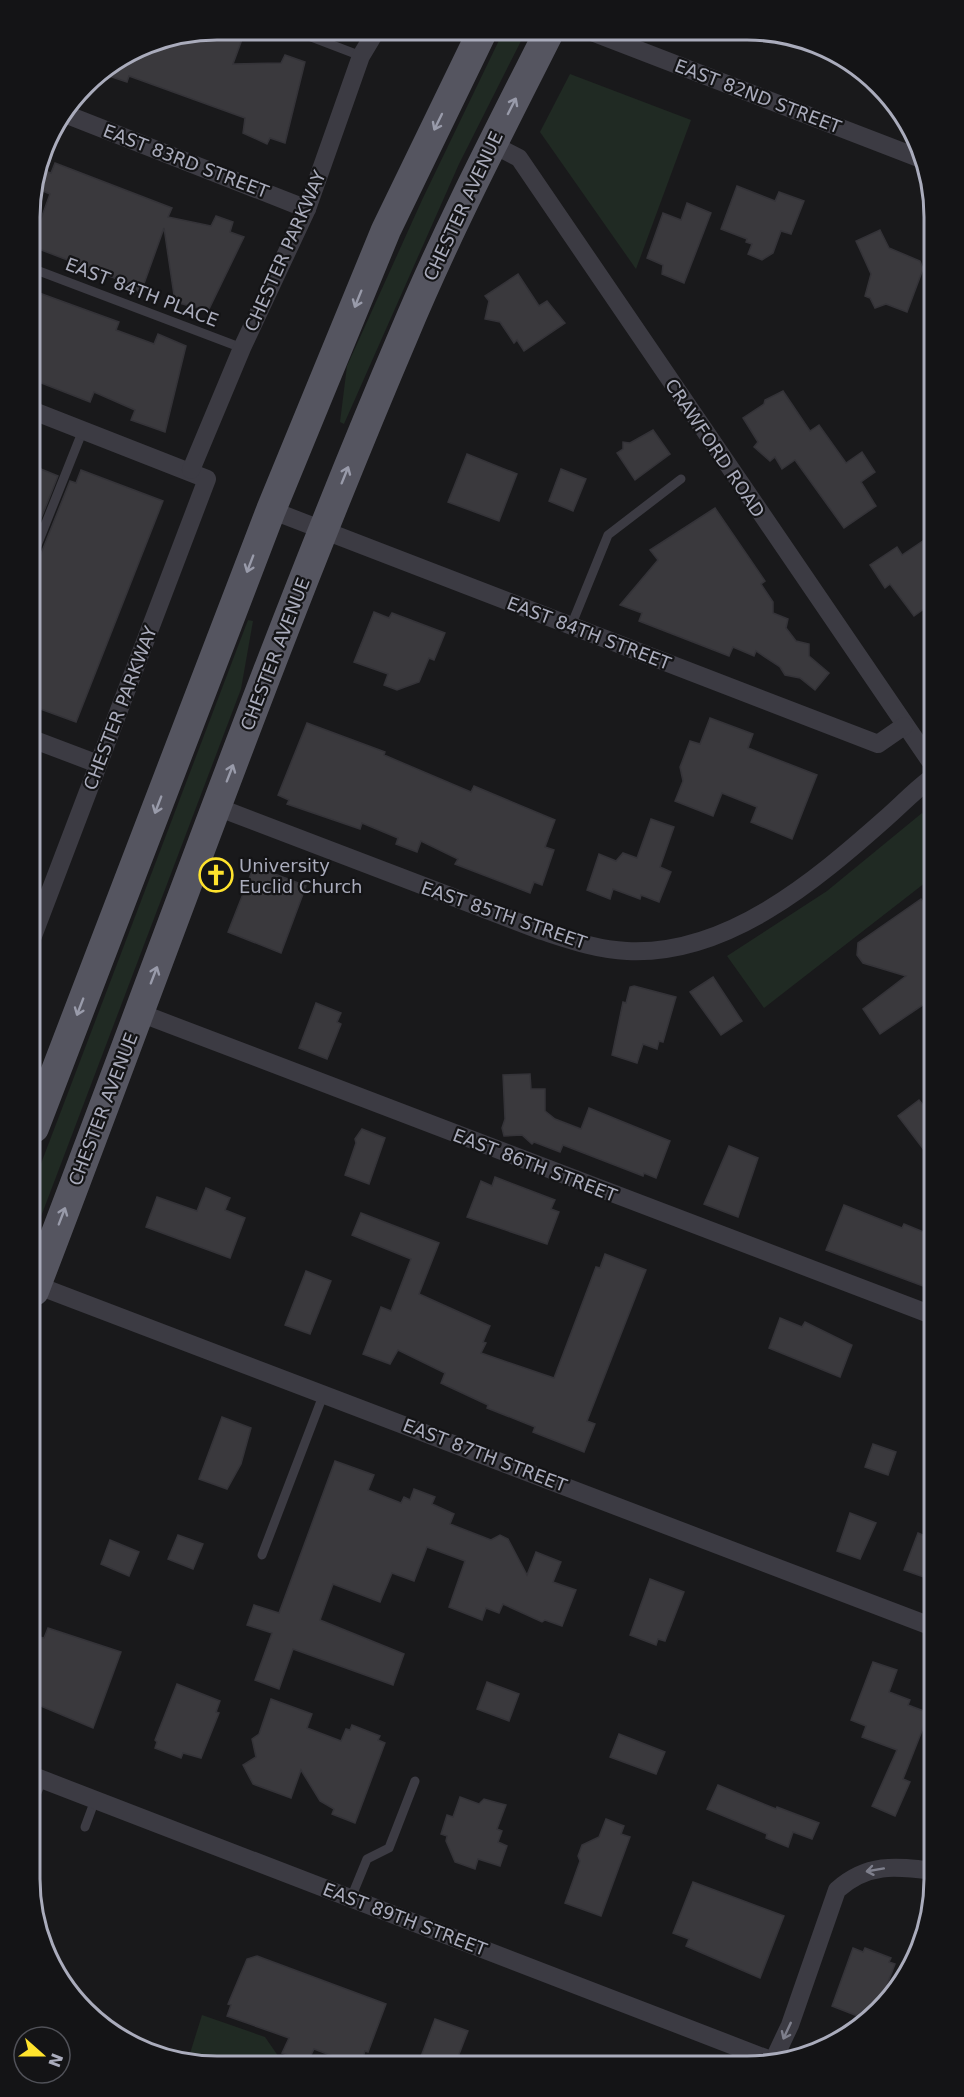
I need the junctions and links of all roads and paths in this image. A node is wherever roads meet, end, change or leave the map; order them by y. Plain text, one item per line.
1 (322, 41) edge
2 (370, 41) edge
3 (478, 41) edge
4 (544, 41) edge
5 (614, 41) edge
6 (361, 56) junction
7 (72, 117) edge
8 (492, 144) junction
9 (912, 155) edge
10 (307, 209) junction
11 (41, 271) edge
12 (242, 348) junction
13 (41, 414) edge
14 (83, 430) junction
15 (191, 470) junction
16 (681, 479) dead end
17 (271, 510) junction
18 (323, 529) junction
19 (41, 535) edge
20 (571, 626) junction
21 (904, 726) junction
22 (41, 742) edge
23 (924, 752) edge
24 (98, 764) junction
25 (924, 784) edge
26 (217, 807) junction
27 (41, 915) edge
28 (140, 1013) junction
29 (41, 1110) edge
30 (41, 1272) edge
31 (41, 1290) edge
32 (923, 1313) edge
33 (324, 1393) junction
34 (262, 1555) dead end
35 (923, 1623) edge
36 (415, 1781) dead end
37 (41, 1785) edge
38 (95, 1800) junction
39 (85, 1827) dead end
40 (923, 1870) edge
41 (351, 1898) junction
42 (777, 2054) edge
43 (759, 2055) edge

1 - 6 lane
2 - 6 street, CHESTER PARKWAY
3 -> 17 main road
8 -> 4 main road, CHESTER AVENUE
5 - 9 street, EAST 82ND STREET
6 - 10 street, CHESTER PARKWAY
7 - 10 street, EAST 83RD STREET
18 -> 8 main road, CHESTER AVENUE
8 - 21 street, CRAWFORD ROAD
10 - 12 street, CHESTER PARKWAY
11 - 12 lane, EAST 84TH PLACE
12 - 15 street, CHESTER PARKWAY
13 - 14 street
14 - 15 street
14 - 19 lane
15 - 24 street, CHESTER PARKWAY
16 - 20 lane
17 - 18 street, EAST 84TH STREET
17 -> 29 main road
18 - 20 street, EAST 84TH STREET
26 -> 18 main road, CHESTER AVENUE
20 - 21 street, EAST 84TH STREET
21 - 23 street, CRAWFORD ROAD
22 - 24 street
24 - 27 street, CHESTER PARKWAY
25 - 26 street, EAST 85TH STREET
28 -> 26 main road, CHESTER AVENUE
30 -> 28 main road, CHESTER AVENUE
28 - 32 street, EAST 86TH STREET
31 - 33 street, EAST 87TH STREET
33 - 34 lane
33 - 35 street, EAST 87TH STREET
36 - 41 lane
37 - 38 street, EAST 89TH STREET
38 - 39 lane
38 - 41 street, EAST 89TH STREET
40 -> 42 street
41 - 43 street, EAST 89TH STREET

